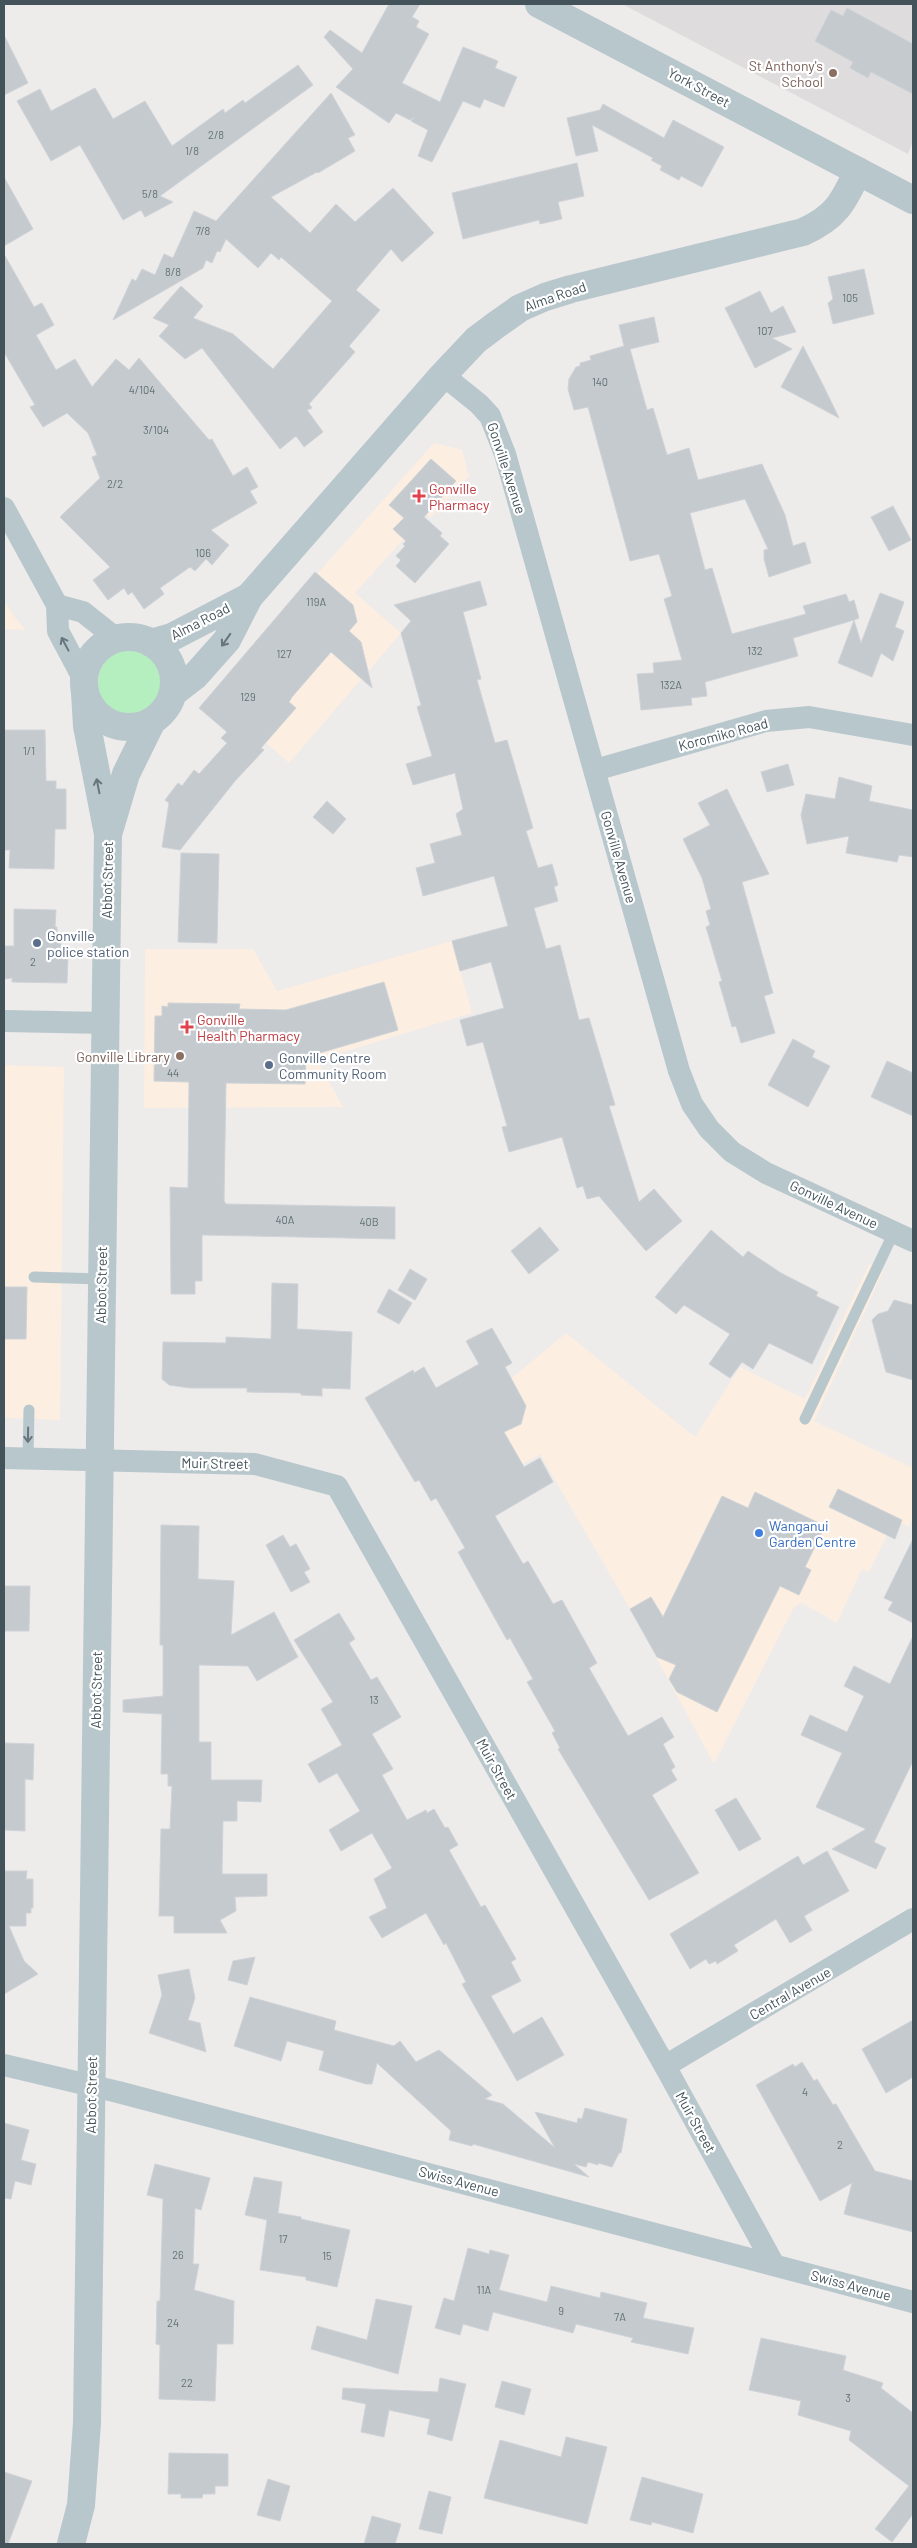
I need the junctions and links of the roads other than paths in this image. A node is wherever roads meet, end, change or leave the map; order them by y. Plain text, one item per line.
1 (540, 4) edge
2 (858, 171) junction
3 (913, 200) edge
4 (443, 375) junction
5 (4, 508) edge
6 (249, 597) junction
7 (57, 605) junction
8 (117, 639) junction
9 (151, 642) junction
10 (84, 686) junction
11 (173, 693) junction
12 (152, 721) junction
13 (913, 735) edge
14 (595, 770) junction
15 (108, 834) junction
16 (4, 1021) edge
17 (106, 1023) junction
18 (904, 1236) edge
19 (34, 1277) dead end
20 (101, 1279) junction
21 (29, 1410) dead end
22 (805, 1419) dead end
23 (4, 1458) edge
24 (28, 1459) junction
25 (100, 1460) junction
26 (913, 1919) edge
27 (4, 2065) edge
28 (665, 2066) junction
29 (91, 2086) junction
30 (773, 2264) junction
31 (913, 2302) edge
32 (71, 2544) edge

1 - 2 street, York Street
2 - 3 street
2 - 4 street, Alma Road
4 - 6 street, Alma Road
4 - 14 street, Gonville Avenue
5 - 7 street
6 - 9 street, Alma Road
6 -> 11 street, Alma Road
7 - 8 street
10 -> 7 street
8 - 9 street
8 - 10 street
9 - 11 street
10 - 12 street
15 -> 10 street, Abbot Street
11 - 12 street
12 - 15 street, Abbot Street
13 - 14 street, Koromiko Road
14 - 18 street, Gonville Avenue
15 - 17 street, Abbot Street
16 - 17 street
17 - 20 street, Abbot Street
18 - 22 lane
19 - 20 lane
20 - 25 street, Abbot Street
21 -> 24 lane
23 - 24 street, Muir Street
24 - 25 street, Muir Street
25 - 28 street, Muir Street
25 - 29 street, Abbot Street
26 - 28 street, Central Avenue
27 - 29 street, Swiss Avenue
28 - 30 street, Muir Street
29 - 30 street, Swiss Avenue
29 - 32 street, Abbot Street
30 - 31 street, Swiss Avenue

